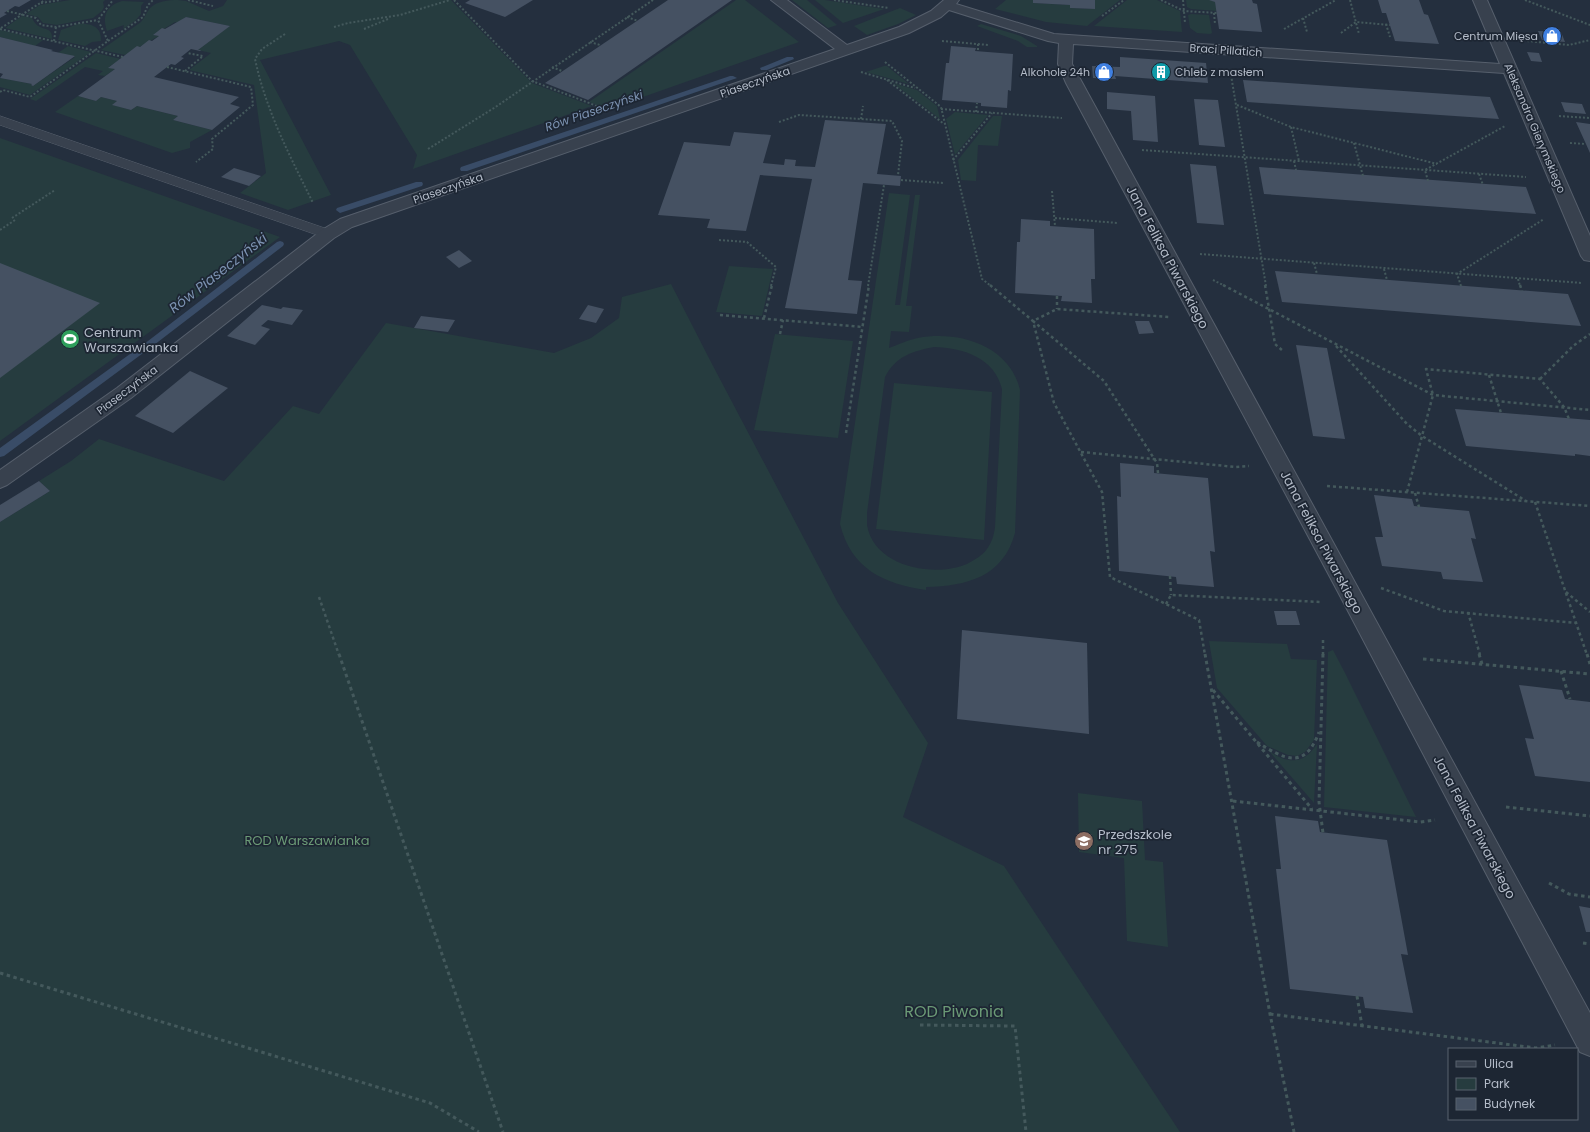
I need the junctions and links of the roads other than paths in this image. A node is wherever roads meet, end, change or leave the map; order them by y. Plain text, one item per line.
1 (778, 0) edge
2 (1480, 0) edge
3 (949, 3) edge
4 (1066, 39) junction
5 (845, 50) junction
6 (1510, 69) junction
7 (0, 120) edge
8 (328, 234) junction
9 (1590, 256) edge
10 (0, 480) edge
11 (1589, 1041) edge

1 - 5 street
2 - 6 street, Aleksandra Gierymskiego
3 - 4 street, Braci Pillatich
3 - 5 street, Piaseczyńska
4 - 6 street, Braci Pillatich
4 - 11 street, Jana Feliksa Piwarskiego
5 - 8 street, Piaseczyńska
6 - 9 street, Aleksandra Gierymskiego
7 - 8 lane
8 - 10 street, Piaseczyńska

